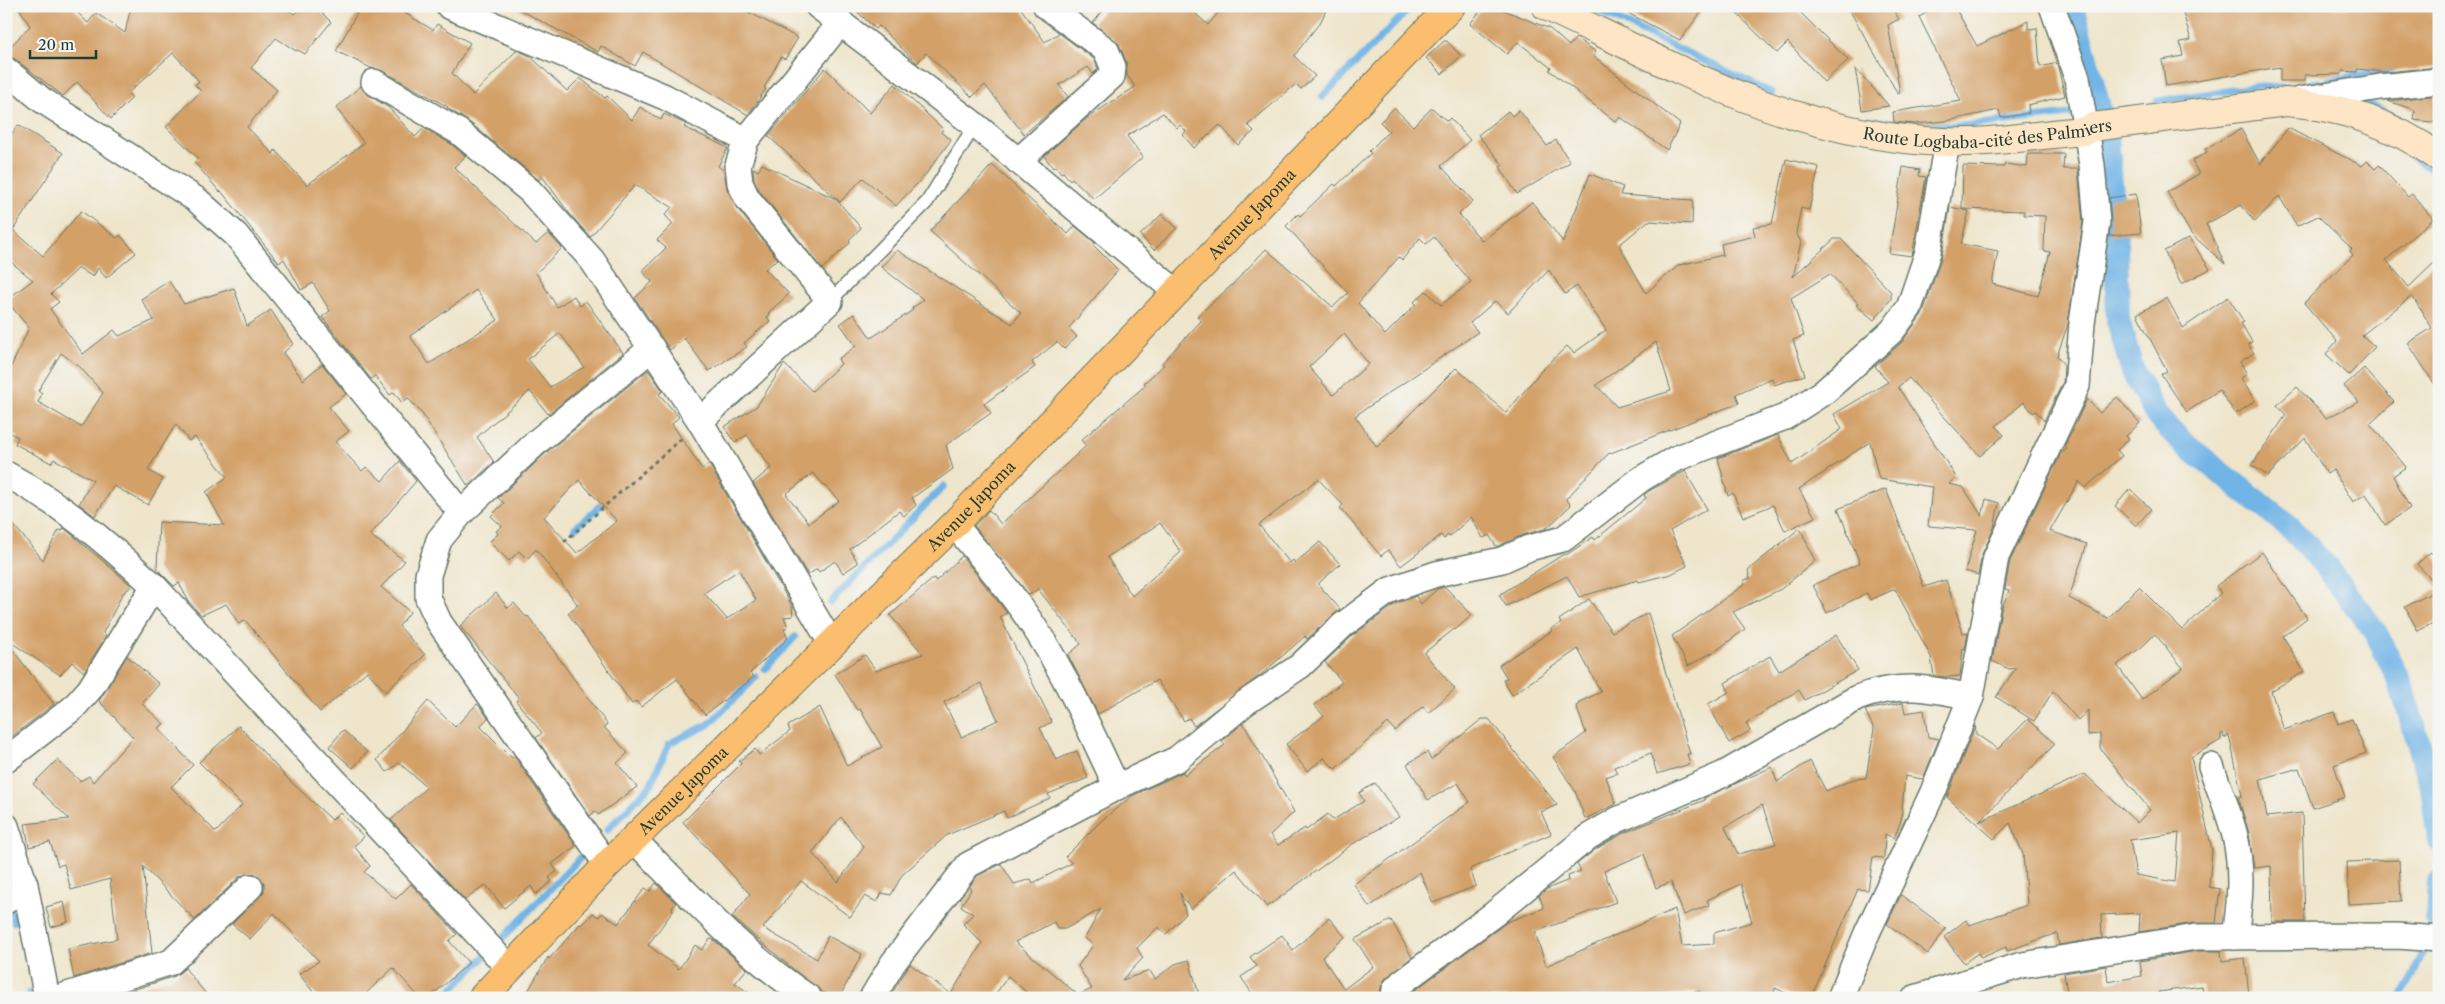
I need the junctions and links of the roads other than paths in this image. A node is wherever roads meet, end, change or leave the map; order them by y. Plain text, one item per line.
1 (448, 6) edge
2 (818, 6) edge
3 (1046, 6) edge
4 (1451, 6) edge
5 (1546, 6) edge
6 (2052, 6) edge
7 (841, 22) junction
8 (6, 70) edge
9 (2439, 81) edge
10 (374, 82) dead end
11 (2286, 102) junction
12 (975, 125) junction
13 (2089, 129) junction
14 (746, 140) junction
15 (1947, 142) junction
16 (2439, 157) edge
17 (1018, 161) junction
18 (1175, 291) junction
19 (830, 302) junction
20 (652, 348) junction
21 (700, 421) junction
22 (6, 474) edge
23 (461, 513) junction
24 (954, 524) junction
25 (154, 586) junction
26 (832, 643) junction
27 (1971, 697) junction
28 (6, 760) edge
29 (2211, 766) dead end
30 (1117, 787) junction
31 (6, 826) edge
32 (633, 839) junction
33 (607, 865) junction
34 (26, 885) junction
35 (250, 887) dead end
36 (6, 901) edge
37 (2235, 937) junction
38 (2439, 939) edge
39 (509, 968) junction
40 (47, 998) edge
41 (58, 998) edge
42 (482, 998) edge
43 (809, 998) edge
44 (872, 998) edge
45 (1394, 998) edge
46 (1840, 998) edge
47 (1915, 998) edge

1 - 14 street
2 - 7 street
3 - 17 street
4 - 18 main road, Avenue Japoma
5 - 15 main road, Route Logbaba-cité des Palmiers
6 - 13 street
7 - 12 street
7 - 14 street
8 - 23 street
9 - 11 street
10 - 20 street
11 - 13 main road, Route Logbaba-cité des Palmiers
11 - 16 main road, Route Logbaba-cité des Palmiers
12 - 17 street
12 - 19 lane
13 - 15 main road, Route Logbaba-cité des Palmiers
13 - 27 street
14 - 19 street
15 - 30 street
17 - 18 street
18 - 24 main road, Avenue Japoma
19 - 21 street
20 - 21 street
20 - 23 street
21 - 26 street
22 - 25 street
23 - 33 street
24 - 26 main road, Avenue Japoma
24 - 30 street
25 - 28 street
25 - 39 street
26 - 32 main road, Avenue Japoma
27 - 45 street
27 - 46 street
29 - 37 street
30 - 44 street
31 - 34 street
32 - 33 main road, Avenue Japoma
32 - 43 street
33 - 39 main road, Avenue Japoma
34 - 36 street
34 - 40 street
35 - 41 street
37 - 38 street
37 - 47 street
39 - 42 main road, Avenue Japoma

